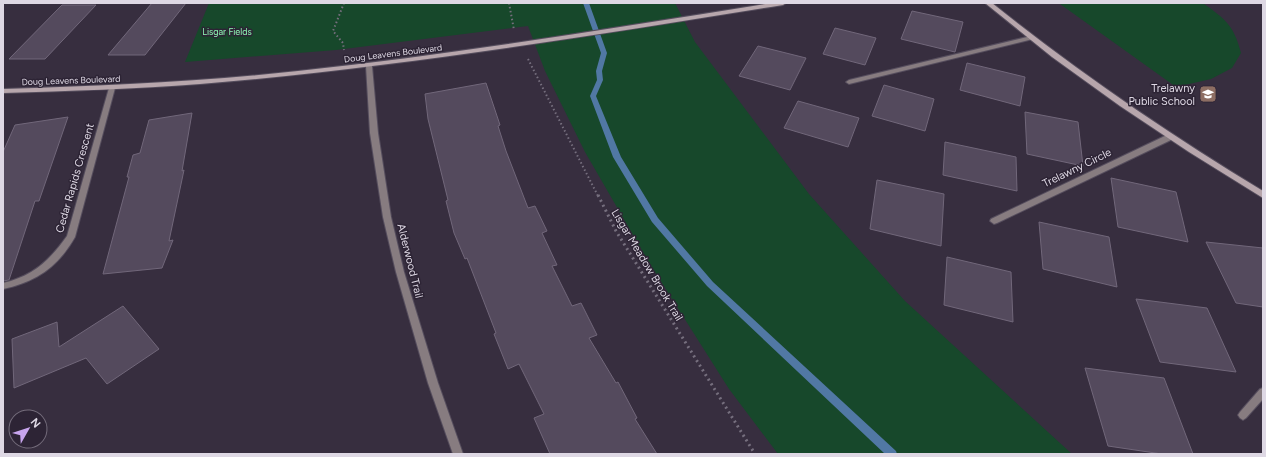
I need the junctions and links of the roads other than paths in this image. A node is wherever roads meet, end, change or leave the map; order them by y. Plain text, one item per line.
1 (783, 3) edge
2 (988, 3) edge
3 (1031, 38) junction
4 (369, 66) junction
5 (849, 82) dead end
6 (112, 88) junction
7 (3, 91) edge
8 (1170, 137) junction
9 (1263, 195) edge
10 (994, 221) dead end
11 (3, 286) edge
12 (1263, 392) edge
13 (1243, 415) dead end
14 (458, 454) edge

1 - 4 street, Doug Leavens Boulevard
2 - 3 street
3 - 5 street
3 - 8 street
4 - 6 street, Doug Leavens Boulevard
4 - 14 street, Alderwood Trail
6 - 7 street, Doug Leavens Boulevard
6 - 11 street, Cedar Rapids Crescent
8 - 9 street
8 - 10 street, Trelawny Circle
12 - 13 street

